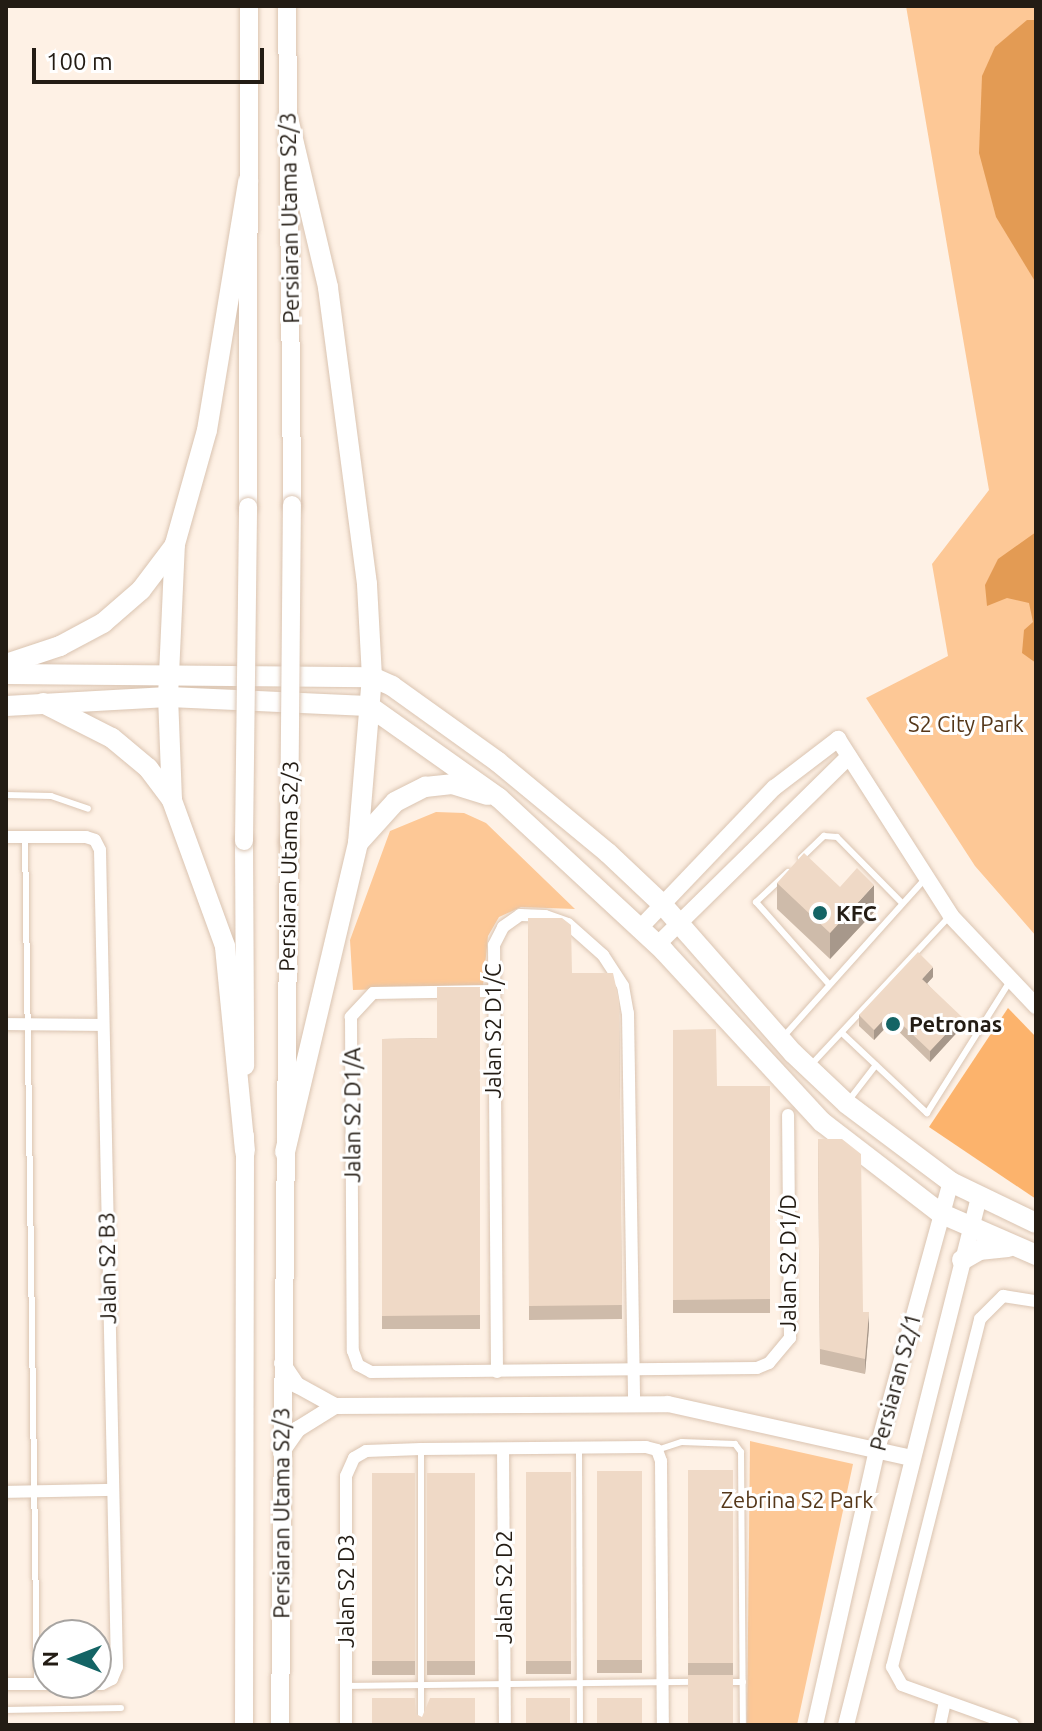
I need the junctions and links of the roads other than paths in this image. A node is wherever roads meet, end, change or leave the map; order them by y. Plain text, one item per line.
1 (249, 6) edge
2 (287, 6) edge
3 (288, 118) junction
4 (248, 181) junction
5 (175, 544) junction
6 (6, 664) edge
7 (6, 674) edge
8 (169, 675) junction
9 (372, 677) junction
10 (168, 697) junction
11 (41, 702) junction
12 (6, 706) edge
13 (369, 706) junction
14 (849, 756) junction
15 (6, 795) edge
16 (499, 798) junction
17 (172, 800) junction
18 (88, 809) dead end
19 (25, 836) junction
20 (6, 837) edge
21 (358, 843) junction
22 (926, 878) junction
23 (901, 902) junction
24 (662, 904) junction
25 (951, 916) junction
26 (679, 923) junction
27 (640, 928) junction
28 (657, 945) junction
29 (828, 983) junction
30 (1009, 983) junction
31 (492, 991) junction
32 (1036, 1006) edge
33 (6, 1024) edge
34 (26, 1025) junction
35 (102, 1025) junction
36 (842, 1033) junction
37 (781, 1039) junction
38 (876, 1065) junction
39 (808, 1069) junction
40 (847, 1104) junction
41 (788, 1115) dead end
42 (245, 1151) junction
43 (285, 1152) junction
44 (951, 1182) junction
45 (979, 1197) junction
46 (940, 1213) junction
47 (1036, 1223) edge
48 (970, 1228) junction
49 (1012, 1246) junction
50 (1036, 1255) edge
51 (962, 1260) junction
52 (1036, 1301) edge
53 (282, 1363) junction
54 (358, 1365) joint
55 (633, 1370) junction
56 (497, 1372) junction
57 (634, 1402) junction
58 (335, 1406) junction
59 (579, 1448) junction
60 (421, 1449) junction
61 (503, 1449) junction
62 (657, 1450) junction
63 (877, 1450) junction
64 (281, 1453) junction
65 (912, 1458) junction
66 (33, 1490) junction
67 (111, 1490) junction
68 (6, 1492) edge
69 (36, 1619) edge
70 (112, 1679) edge
71 (662, 1682) junction
72 (702, 1682) edge
73 (716, 1682) edge
74 (743, 1682) junction
75 (580, 1683) junction
76 (6, 1684) edge
77 (32, 1684) edge
78 (505, 1684) junction
79 (421, 1685) junction
80 (346, 1686) junction
81 (945, 1702) junction
82 (121, 1708) dead end
83 (6, 1710) edge
84 (244, 1725) edge
85 (280, 1725) edge
86 (346, 1725) edge
87 (421, 1725) edge
88 (505, 1725) edge
89 (580, 1725) edge
90 (663, 1725) edge
91 (743, 1725) edge
92 (815, 1725) edge
93 (846, 1725) edge
94 (940, 1725) edge
95 (1013, 1725) edge

1 - 4 main road, Persiaran Utama S2/3
2 - 3 main road, Persiaran Utama S2/3
3 - 9 main road
3 - 43 main road, Persiaran Utama S2/3, bridge
4 - 5 main road
4 - 42 main road, Persiaran Utama S2/3, bridge
5 - 6 main road
5 - 8 main road
7 - 8 main road
8 - 9 main road
8 - 10 main road
9 - 13 main road
9 - 24 main road
10 - 11 main road
10 - 13 main road
10 - 17 main road
11 - 12 main road
11 - 17 main road
13 - 16 main road
13 - 21 main road
14 - 22 street
14 - 24 street
14 - 26 street
15 - 18 lane
16 - 21 main road
16 - 27 main road
17 - 42 main road
19 - 20 street, Jalan S2 B3
19 - 34 lane
19 - 35 street, Jalan S2 B3
21 - 43 main road
22 - 23 lane
22 - 25 street
23 - 29 lane
23 - 29 lane
24 - 26 main road
24 - 27 street
25 - 30 street
25 - 36 lane
26 - 28 street
26 - 37 main road
27 - 28 main road
28 - 46 main road
29 - 37 lane
30 - 32 street
30 - 38 lane
31 - 54 street, Jalan S2 D1/A
31 - 55 street, Jalan S2 D1/C
31 - 56 street, Jalan S2 D1/C
33 - 34 street
34 - 35 street
34 - 66 lane
35 - 67 street, Jalan S2 B3
36 - 38 lane
36 - 39 lane
37 - 39 main road
38 - 40 lane
39 - 40 main road
40 - 44 main road
41 - 55 street, Jalan S2 D1/D
42 - 84 main road, Persiaran Utama S2/3
43 - 53 main road, Persiaran Utama S2/3
44 - 45 main road
44 - 46 street, Persiaran S2/1
45 - 47 main road
45 - 48 street, Persiaran S2/1
46 - 48 main road
46 - 63 street, Persiaran S2/1
48 - 49 main road
48 - 51 street, Persiaran S2/1
49 - 50 main road
49 - 51 main road
51 - 65 street, Persiaran S2/1
52 - 81 street
53 - 58 street
53 - 64 main road, Persiaran Utama S2/3
54 - 56 street, Jalan S2 D1/D
55 - 56 street, Jalan S2 D1/D
55 - 57 street, Jalan S2 D1/C
57 - 58 street
57 - 63 street
58 - 64 street
59 - 61 street
59 - 62 street
59 - 75 lane
60 - 61 street
60 - 79 lane
60 - 80 street, Jalan S2 D3
61 - 78 street, Jalan S2 D2
62 - 71 street
62 - 74 lane
63 - 65 street
63 - 92 street, Persiaran S2/1
64 - 85 main road, Persiaran Utama S2/3
65 - 93 street, Persiaran S2/1
66 - 67 street
66 - 68 street
66 - 69 lane
67 - 70 street, Jalan S2 B3
71 - 72 lane
71 - 75 lane
71 - 90 street
73 - 74 lane
74 - 91 lane
75 - 78 lane
75 - 89 lane
76 - 77 street, Jalan S2 B3
78 - 79 lane
78 - 88 street, Jalan S2 D2
79 - 80 lane
79 - 87 lane
80 - 86 street, Jalan S2 D3
81 - 94 street
81 - 95 street
82 - 83 lane

